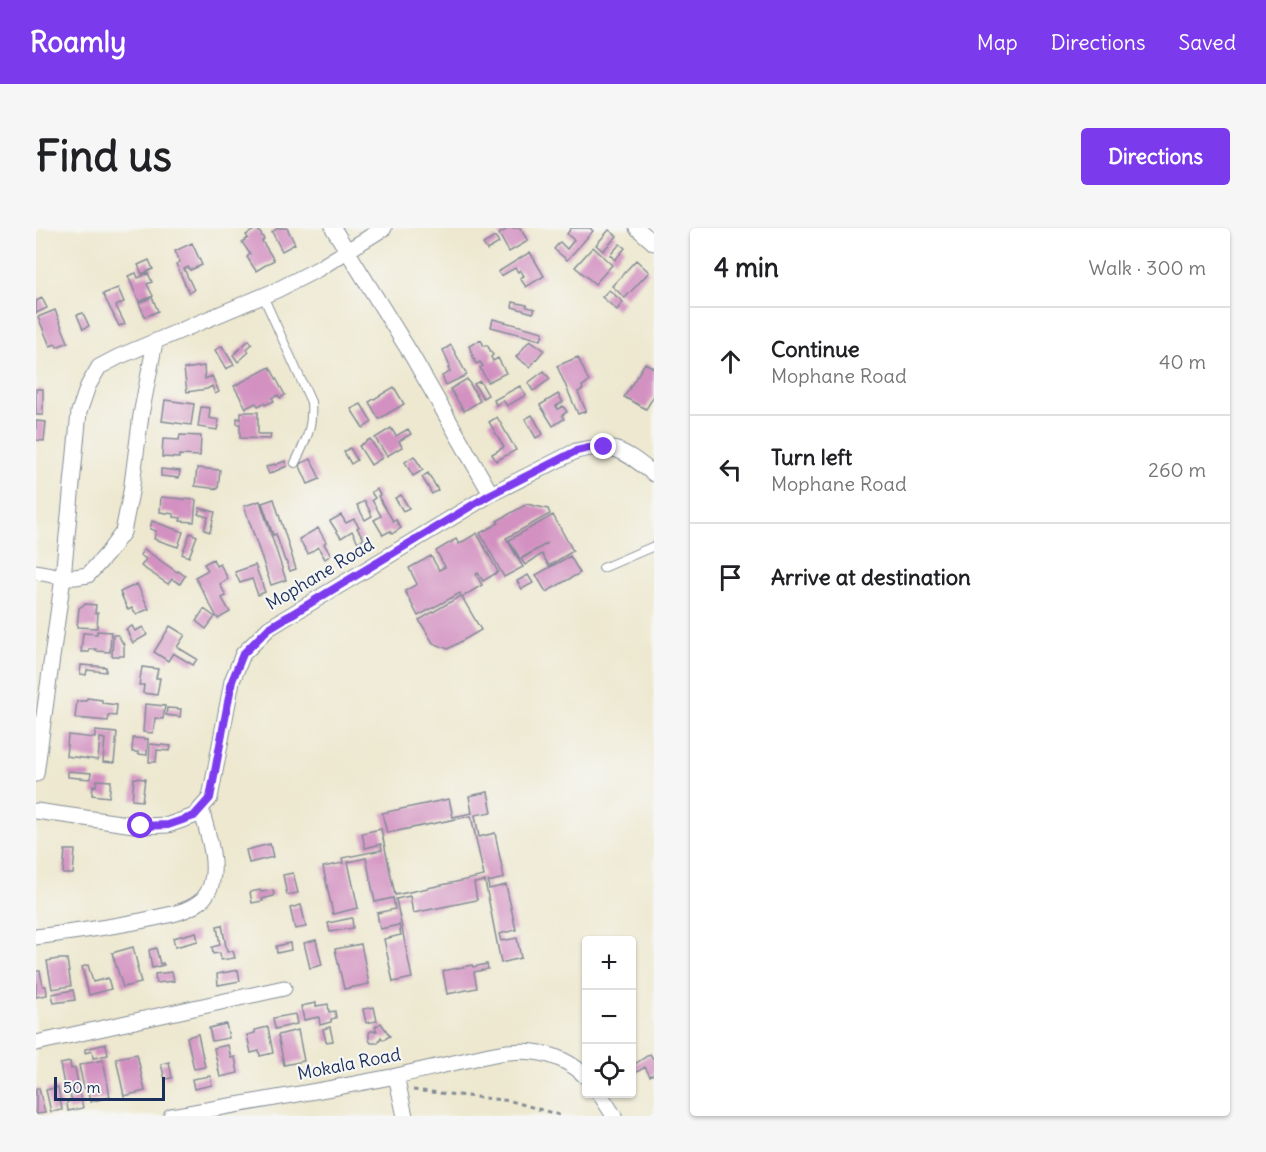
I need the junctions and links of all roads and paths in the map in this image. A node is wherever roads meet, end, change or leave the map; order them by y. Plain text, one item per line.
1 (333, 228) edge
2 (384, 228) edge
3 (638, 228) edge
4 (654, 243) edge
5 (346, 252) junction
6 (263, 296) junction
7 (155, 342) junction
8 (295, 463) dead end
9 (654, 474) edge
10 (491, 494) junction
11 (654, 546) edge
12 (603, 568) dead end
13 (36, 572) edge
14 (63, 577) junction
15 (36, 774) edge
16 (201, 808) junction
17 (36, 811) edge
18 (36, 937) edge
19 (284, 988) dead end
20 (36, 1043) edge
21 (582, 1073) edge
22 (397, 1080) junction
23 (603, 1098) edge
24 (252, 1109) edge
25 (171, 1116) edge
26 (405, 1116) edge
27 (562, 1116) edge
28 (614, 1116) edge

1 - 5 street
2 - 5 street
3 - 4 street
5 - 6 street
5 - 10 street
6 - 7 street
6 - 8 lane
7 - 14 street
7 - 14 street
9 - 10 street, Mophane Road
10 - 16 street, Mophane Road
11 - 12 lane
13 - 14 street
14 - 15 street
16 - 17 street
16 - 18 street
19 - 20 street
21 - 22 street, Mokala Road
22 - 24 street, Mokala Road
22 - 26 street
22 - 27 path
23 - 28 street
24 - 25 street, Mokala Road

